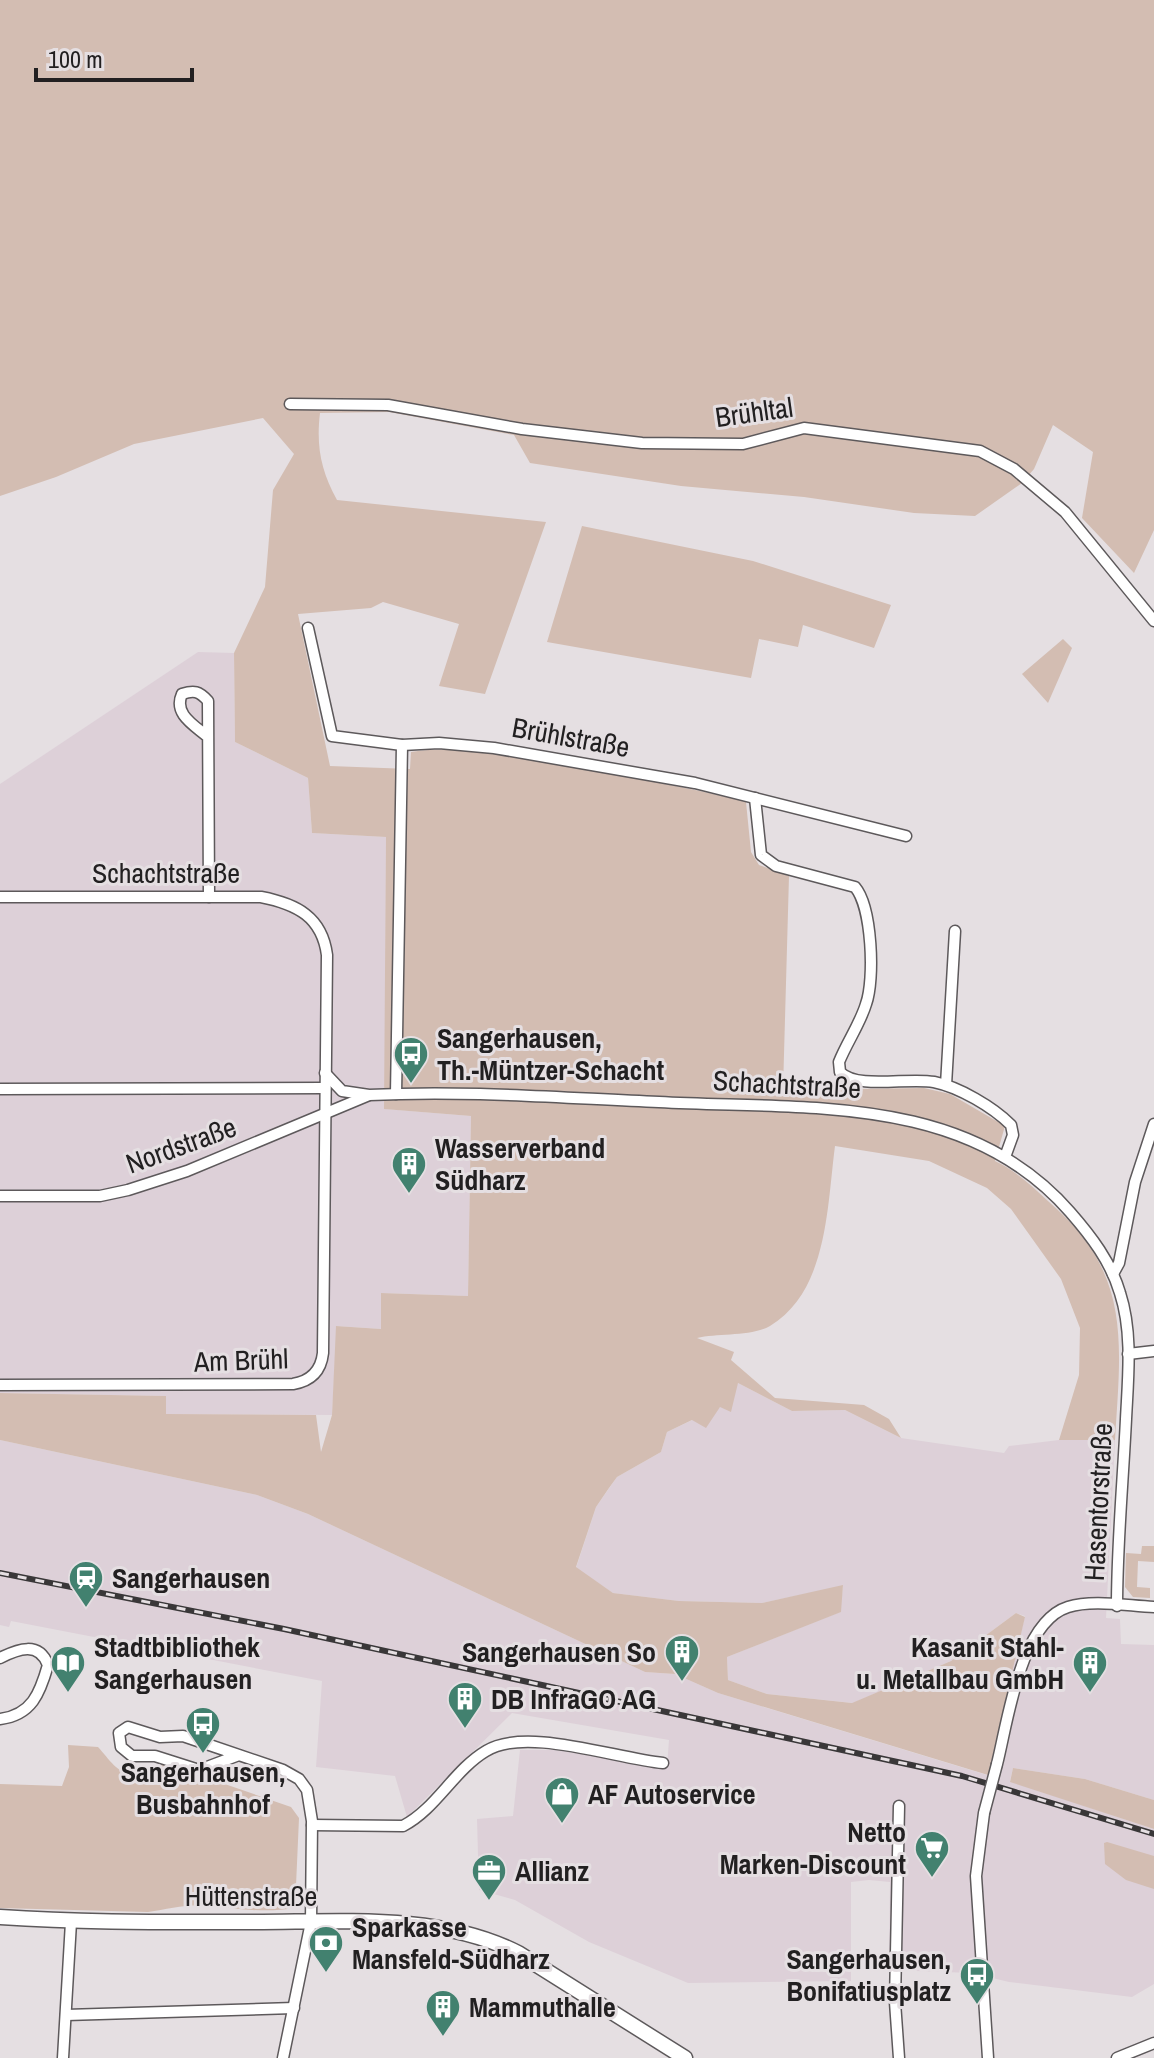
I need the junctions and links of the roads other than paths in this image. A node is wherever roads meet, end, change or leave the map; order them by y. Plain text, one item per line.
1 (290, 404) dead end
2 (1154, 621) edge
3 (308, 628) dead end
4 (208, 737) dead end
5 (402, 745) junction
6 (755, 798) junction
7 (906, 836) dead end
8 (0, 897) edge
9 (209, 897) junction
10 (955, 931) dead end
11 (325, 1073) junction
12 (946, 1085) junction
13 (324, 1088) junction
14 (0, 1089) edge
15 (396, 1094) junction
16 (369, 1095) junction
17 (325, 1115) junction
18 (1154, 1124) edge
19 (1005, 1157) junction
20 (0, 1196) edge
21 (1113, 1274) junction
22 (1154, 1351) edge
23 (1128, 1354) junction
24 (0, 1385) edge
25 (1117, 1606) junction
26 (1154, 1607) edge
27 (0, 1658) edge
28 (0, 1719) edge
29 (239, 1755) junction
30 (663, 1763) dead end
31 (899, 1806) dead end
32 (312, 1825) junction
33 (0, 1917) edge
34 (71, 1922) junction
35 (311, 1922) junction
36 (294, 2008) junction
37 (66, 2015) junction
38 (1154, 2043) edge
39 (675, 2056) edge
40 (63, 2058) edge
41 (283, 2058) edge
42 (899, 2058) edge
43 (988, 2058) edge
44 (1117, 2058) edge

1 - 2 street, Brühltal
3 - 5 street, Brühlstraße
4 - 9 street
5 - 6 street, Brühlstraße
5 - 15 street
6 - 7 street, Brühlstraße
6 - 12 street
8 - 9 street, Schachtstraße
9 - 11 street, Schachtstraße
10 - 12 street
11 - 13 street, Schachtstraße
11 - 16 street, Schachtstraße
12 - 19 street
13 - 14 street
13 - 17 street, Schachtstraße
15 - 16 street, Schachtstraße
15 - 19 street, Schachtstraße
16 - 17 street, Nordstraße
17 - 20 street, Nordstraße
17 - 24 street, Am Brühl
18 - 21 street
19 - 21 street, Schachtstraße
21 - 23 street, Hasentorstraße
22 - 23 street
23 - 25 street, Hasentorstraße
25 - 26 street
25 - 43 street, Hasentorstraße, bridge
27 - 28 street
29 - 29 street
29 - 32 street
30 - 32 street
31 - 42 street
32 - 35 street
33 - 34 street, Hüttenstraße
34 - 35 street, Hüttenstraße
34 - 37 street
35 - 36 street
35 - 39 street, Hüttenstraße
36 - 37 street
36 - 41 street
37 - 40 street
38 - 44 street

